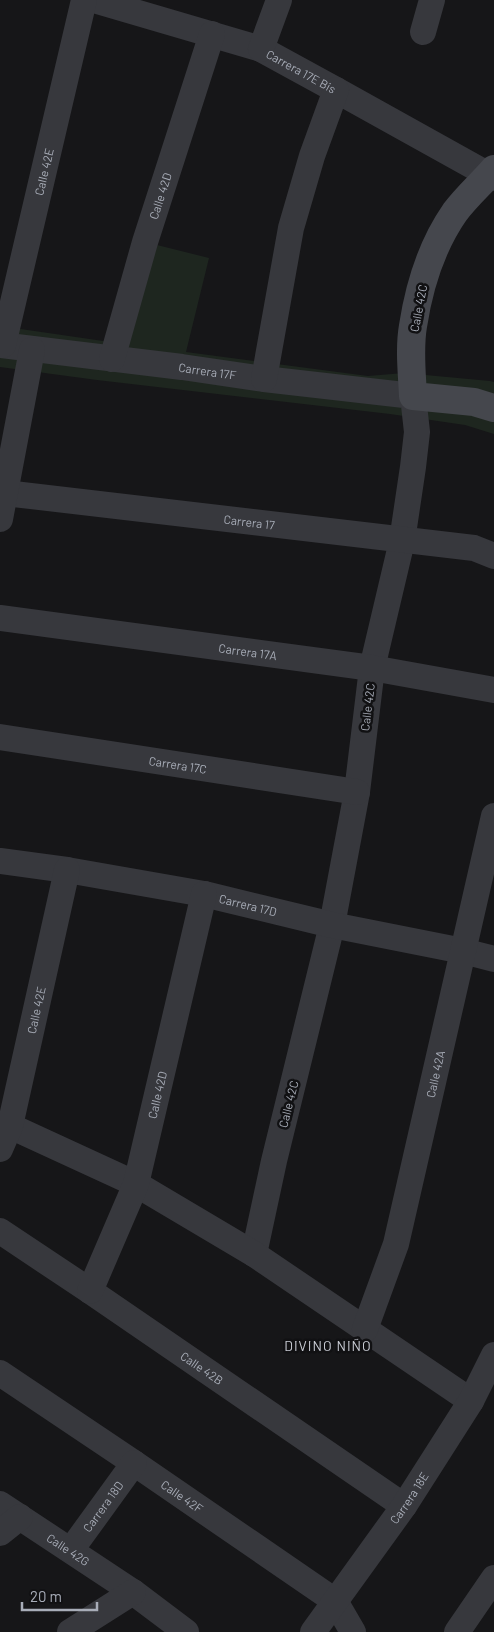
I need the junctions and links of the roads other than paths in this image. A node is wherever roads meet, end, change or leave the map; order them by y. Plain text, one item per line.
1 (84, 0) edge
2 (94, 0) edge
3 (279, 0) edge
4 (432, 0) edge
5 (423, 32) dead end
6 (212, 34) junction
7 (261, 49) junction
8 (336, 90) junction
9 (492, 174) edge
10 (2, 345) edge
11 (32, 350) junction
12 (112, 359) junction
13 (264, 379) junction
14 (413, 396) junction
15 (494, 408) edge
16 (4, 494) junction
17 (0, 519) edge
18 (402, 541) junction
19 (494, 556) edge
20 (0, 618) edge
21 (372, 668) junction
22 (494, 690) edge
23 (0, 737) edge
24 (357, 792) junction
25 (494, 816) edge
26 (0, 861) edge
27 (67, 870) junction
28 (204, 894) junction
29 (332, 925) junction
30 (463, 951) junction
31 (494, 959) edge
32 (5, 1138) edge
33 (136, 1184) junction
34 (0, 1231) edge
35 (254, 1254) junction
36 (90, 1291) junction
37 (365, 1329) junction
38 (494, 1355) edge
39 (0, 1373) edge
40 (471, 1401) junction
41 (134, 1463) junction
42 (404, 1506) junction
43 (10, 1511) edge
44 (0, 1533) edge
45 (71, 1550) junction
46 (494, 1578) edge
47 (133, 1592) junction
48 (335, 1601) junction
49 (70, 1632) edge
50 (186, 1632) edge
51 (313, 1632) edge
52 (352, 1632) edge
53 (457, 1632) edge

1 - 10 street, Calle 42E
2 - 6 street, Carrera 17E Bis
3 - 7 street
4 - 5 street
6 - 7 street, Carrera 17E Bis
6 - 12 street, Calle 42D
7 - 8 street, Carrera 17E Bis
8 - 9 street, Carrera 17E Bis
8 - 13 street
9 - 14 street, Calle 42C
10 - 11 street, Carrera 17F
11 - 12 street, Carrera 17F
11 - 16 street
12 - 13 street, Carrera 17F
13 - 14 street, Carrera 17F
14 - 15 street
14 - 18 street, Calle 42C
16 - 17 street
16 - 18 street, Carrera 17
18 - 19 street, Carrera 17
18 - 21 street, Calle 42C
20 - 21 street, Carrera 17A
21 - 22 street, Carrera 17A
21 - 24 street, Calle 42C
23 - 24 street, Carrera 17C
24 - 29 street, Calle 42C
25 - 30 street, Calle 42A
26 - 27 street, Carrera 17D
27 - 28 street, Carrera 17D
27 - 32 street, Calle 42E
28 - 29 street, Carrera 17D
28 - 33 street, Calle 42D
29 - 30 street, Carrera 17D
29 - 35 street, Calle 42C
30 - 31 street, Carrera 17D
30 - 37 street, Calle 42A
32 - 33 street
33 - 35 street
33 - 36 street, Calle 42D
34 - 36 street, Calle 42B
35 - 37 street
36 - 42 street, Calle 42B
37 - 40 street
38 - 40 street, Carrera 18E
39 - 41 street, Calle 42F
40 - 42 street, Carrera 18E
41 - 45 street, Carrera 18D
41 - 48 street, Calle 42F
42 - 48 street, Carrera 18E
43 - 44 street
43 - 45 street, Calle 42G
45 - 47 street, Calle 42G
46 - 53 street
47 - 49 street
47 - 50 street, Calle 42G
48 - 51 street, Carrera 18E
48 - 52 street, Calle 42F

